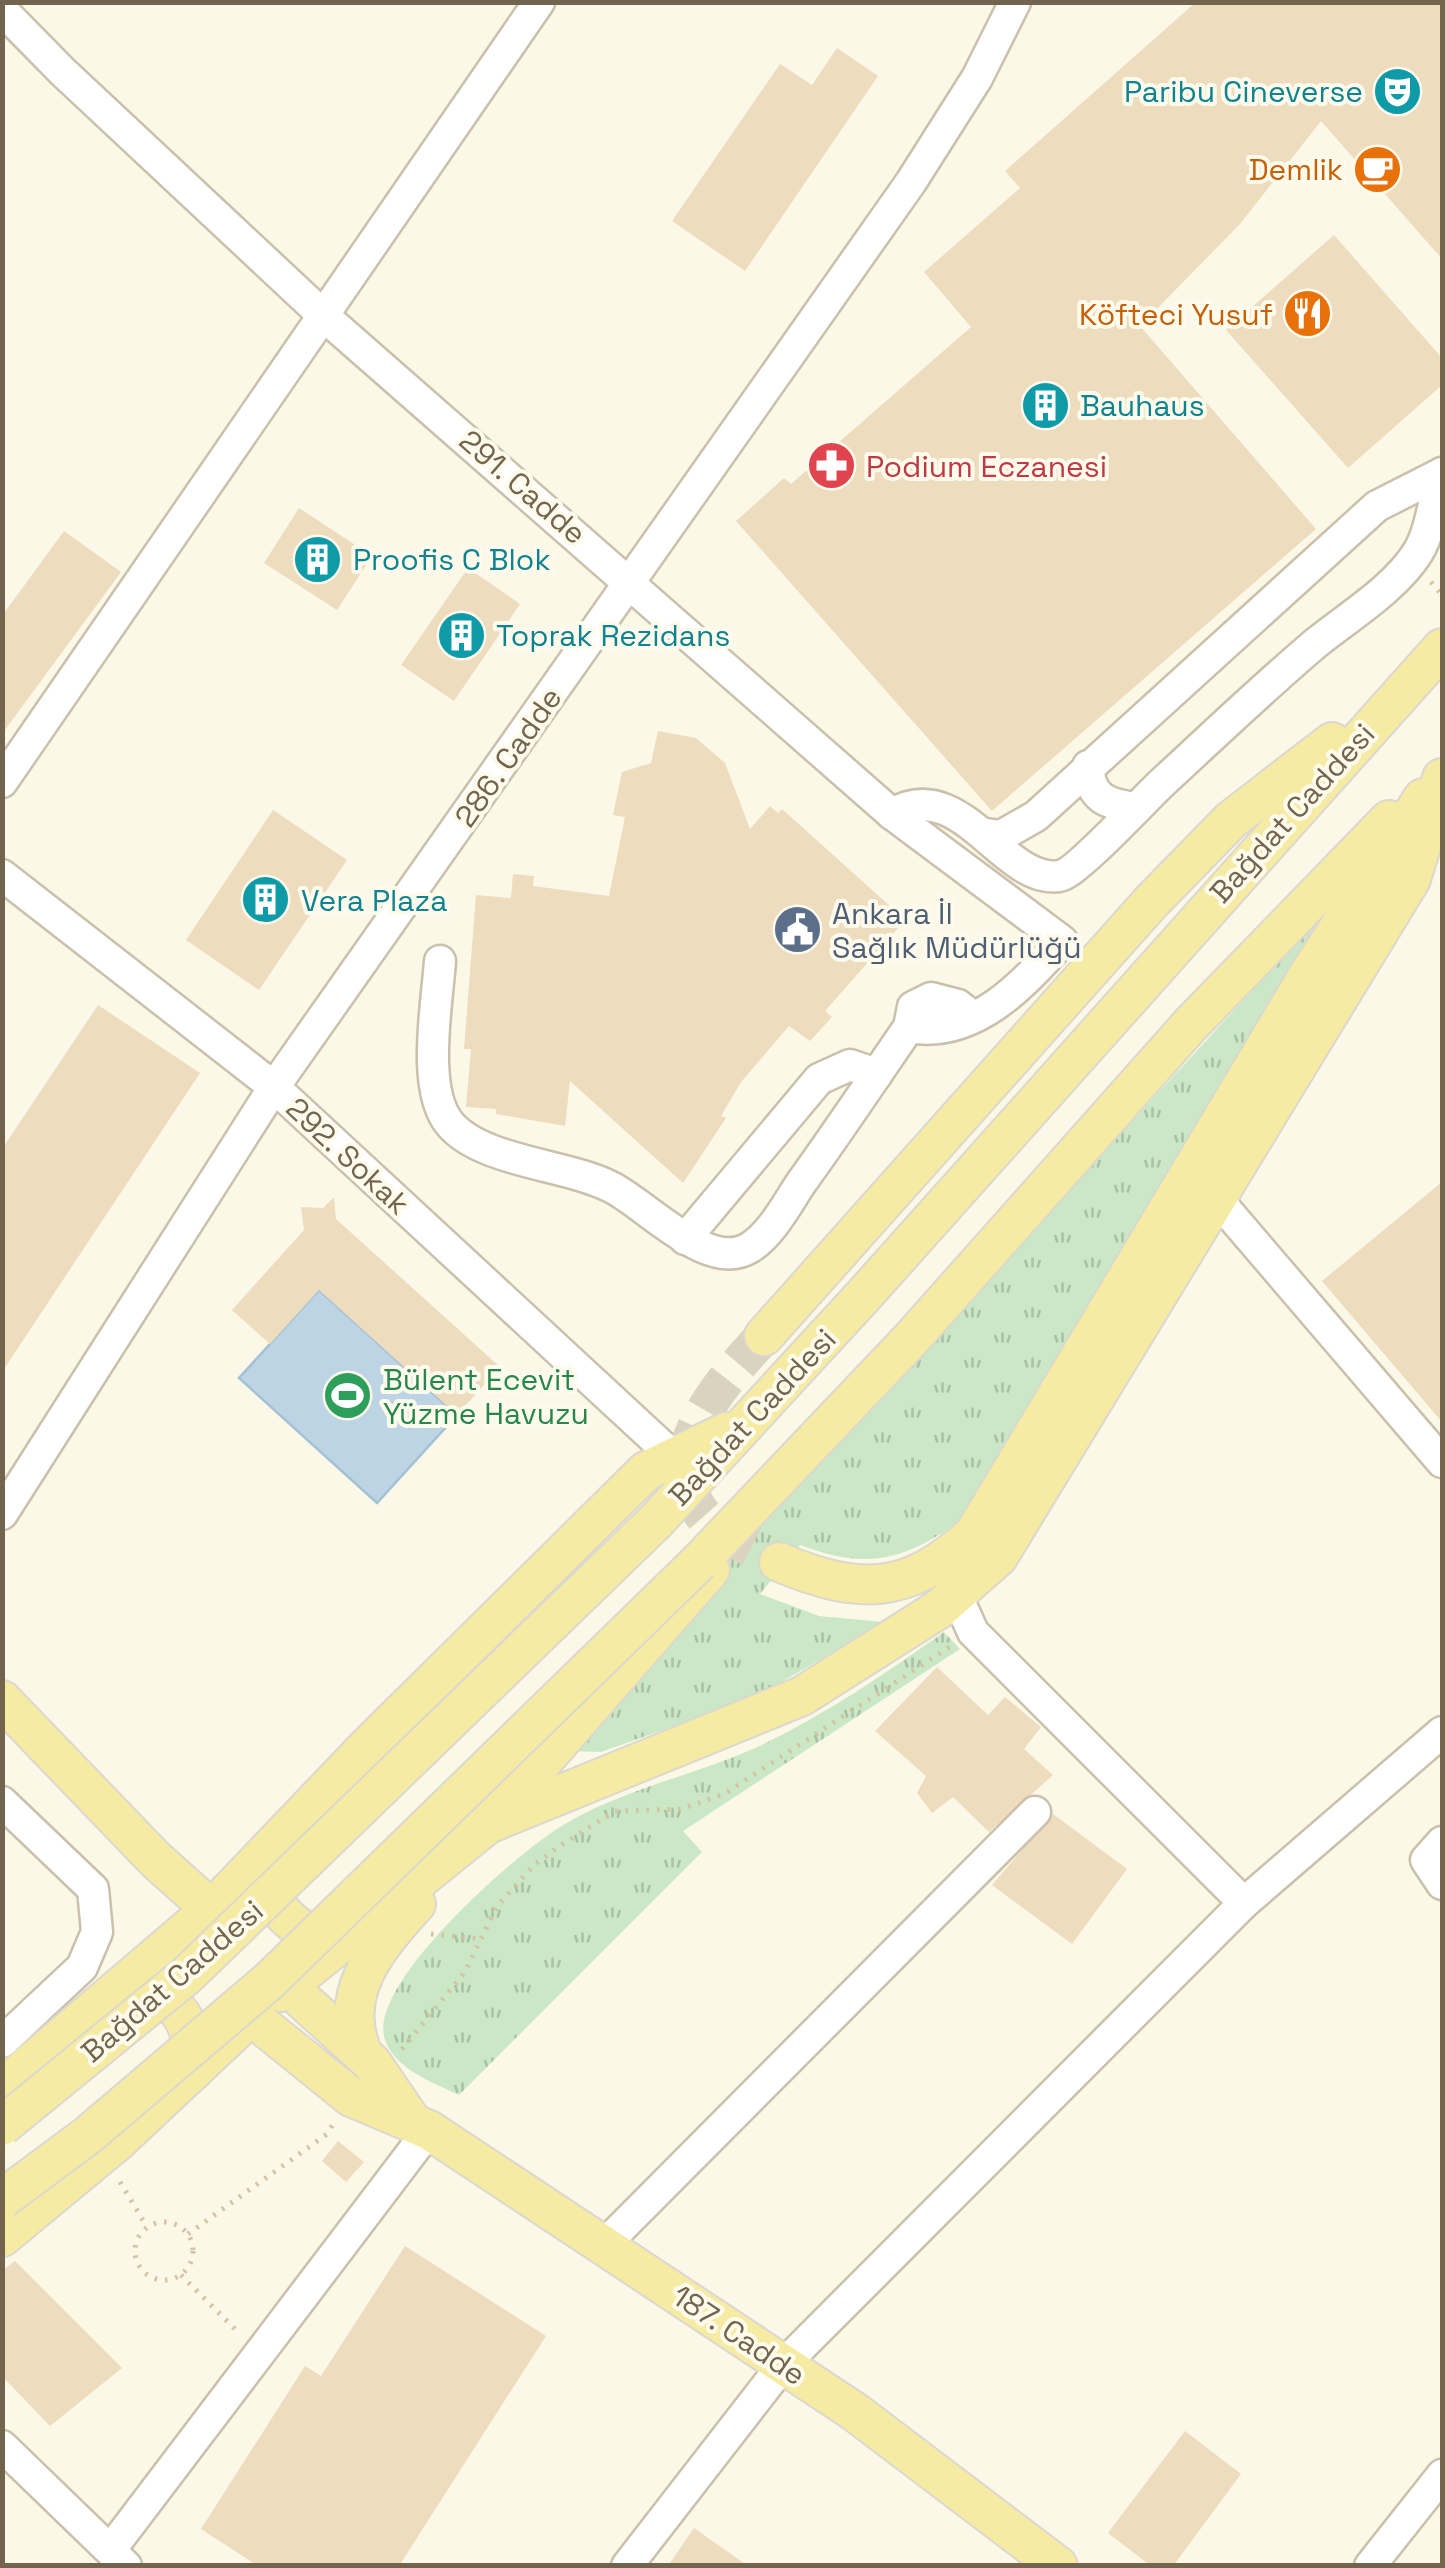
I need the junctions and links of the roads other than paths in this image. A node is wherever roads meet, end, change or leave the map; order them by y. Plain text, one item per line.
1 (539, 2) edge
2 (1015, 2) edge
3 (3, 7) edge
4 (325, 317) junction
5 (1442, 473) edge
6 (633, 582) junction
7 (1442, 648) edge
8 (1409, 682) junction
9 (1088, 766) junction
10 (1442, 766) edge
11 (1442, 778) edge
12 (2, 782) edge
13 (1134, 808) junction
14 (892, 814) junction
15 (986, 834) junction
16 (2, 875) edge
17 (440, 961) dead end
18 (877, 1074) junction
19 (274, 1087) junction
20 (1216, 1198) junction
21 (685, 1239) junction
22 (764, 1336) tunnel mouth
23 (751, 1419) junction
24 (675, 1458) junction
25 (799, 1460) junction
26 (1442, 1462) edge
27 (2, 1514) edge
28 (778, 1562) tunnel mouth
29 (956, 1594) junction
30 (2, 1700) edge
31 (1442, 1732) edge
32 (2, 1802) edge
33 (1035, 1812) dead end
34 (488, 1824) junction
35 (1442, 1842) edge
36 (263, 1858) junction
37 (156, 1860) junction
38 (1442, 1884) edge
39 (1244, 1903) junction
40 (214, 1907) junction
41 (180, 1938) junction
42 (340, 1943) junction
43 (288, 1982) junction
44 (122, 1989) junction
45 (248, 2019) junction
46 (2, 2042) edge
47 (372, 2064) junction
48 (194, 2070) junction
49 (2, 2088) edge
50 (420, 2125) junction
51 (2, 2126) edge
52 (2, 2199) edge
53 (2, 2237) edge
54 (606, 2243) junction
55 (782, 2366) junction
56 (2, 2446) edge
57 (1442, 2475) edge
58 (119, 2557) edge
59 (627, 2566) edge
60 (1058, 2566) edge
61 (1370, 2566) edge

1 - 4 street
2 - 6 street, 286. Cadde
3 - 4 street, 291. Cadde
4 - 6 street, 291. Cadde
4 - 12 street
5 - 9 street
5 - 13 street
6 - 14 street, 291. Cadde
6 - 19 street, 286. Cadde
7 - 8 main road, Bağdat Caddesi
8 - 22 main road
8 - 23 main road, Bağdat Caddesi
9 - 13 street
9 - 15 street
10 - 25 main road, Bağdat Caddesi
10 - 28 main road
11 - 20 main road
13 - 15 street
14 - 15 street
14 - 18 street, 291. Cadde
16 - 19 street, 292. Sokak
17 - 21 street
18 - 21 street
18 - 21 street
19 - 24 street, 292. Sokak
19 - 27 street, 286. Cadde
20 - 26 street
20 - 29 main road
23 - 24 main road
23 - 51 main road, Bağdat Caddesi, bridge
24 - 36 main road
25 - 34 main road
25 - 52 main road, Bağdat Caddesi, bridge
29 - 34 main road
29 - 39 street
30 - 37 main road
31 - 39 street
32 - 46 street
33 - 54 street
34 - 42 main road
34 - 47 main road
35 - 38 street
36 - 40 main road
36 - 42 main road
37 - 40 main road
37 - 41 main road
39 - 55 street
40 - 41 main road
40 - 43 main road
41 - 44 main road
41 - 45 main road
42 - 43 main road
43 - 45 main road
43 - 47 main road
44 - 48 main road
44 - 49 main road
45 - 48 main road
45 - 50 main road
47 - 50 main road
48 - 53 main road
50 - 54 main road, 187. Cadde
50 - 58 street
54 - 55 main road, 187. Cadde
55 - 59 street
55 - 60 main road, 187. Cadde
56 - 58 street
57 - 61 street

